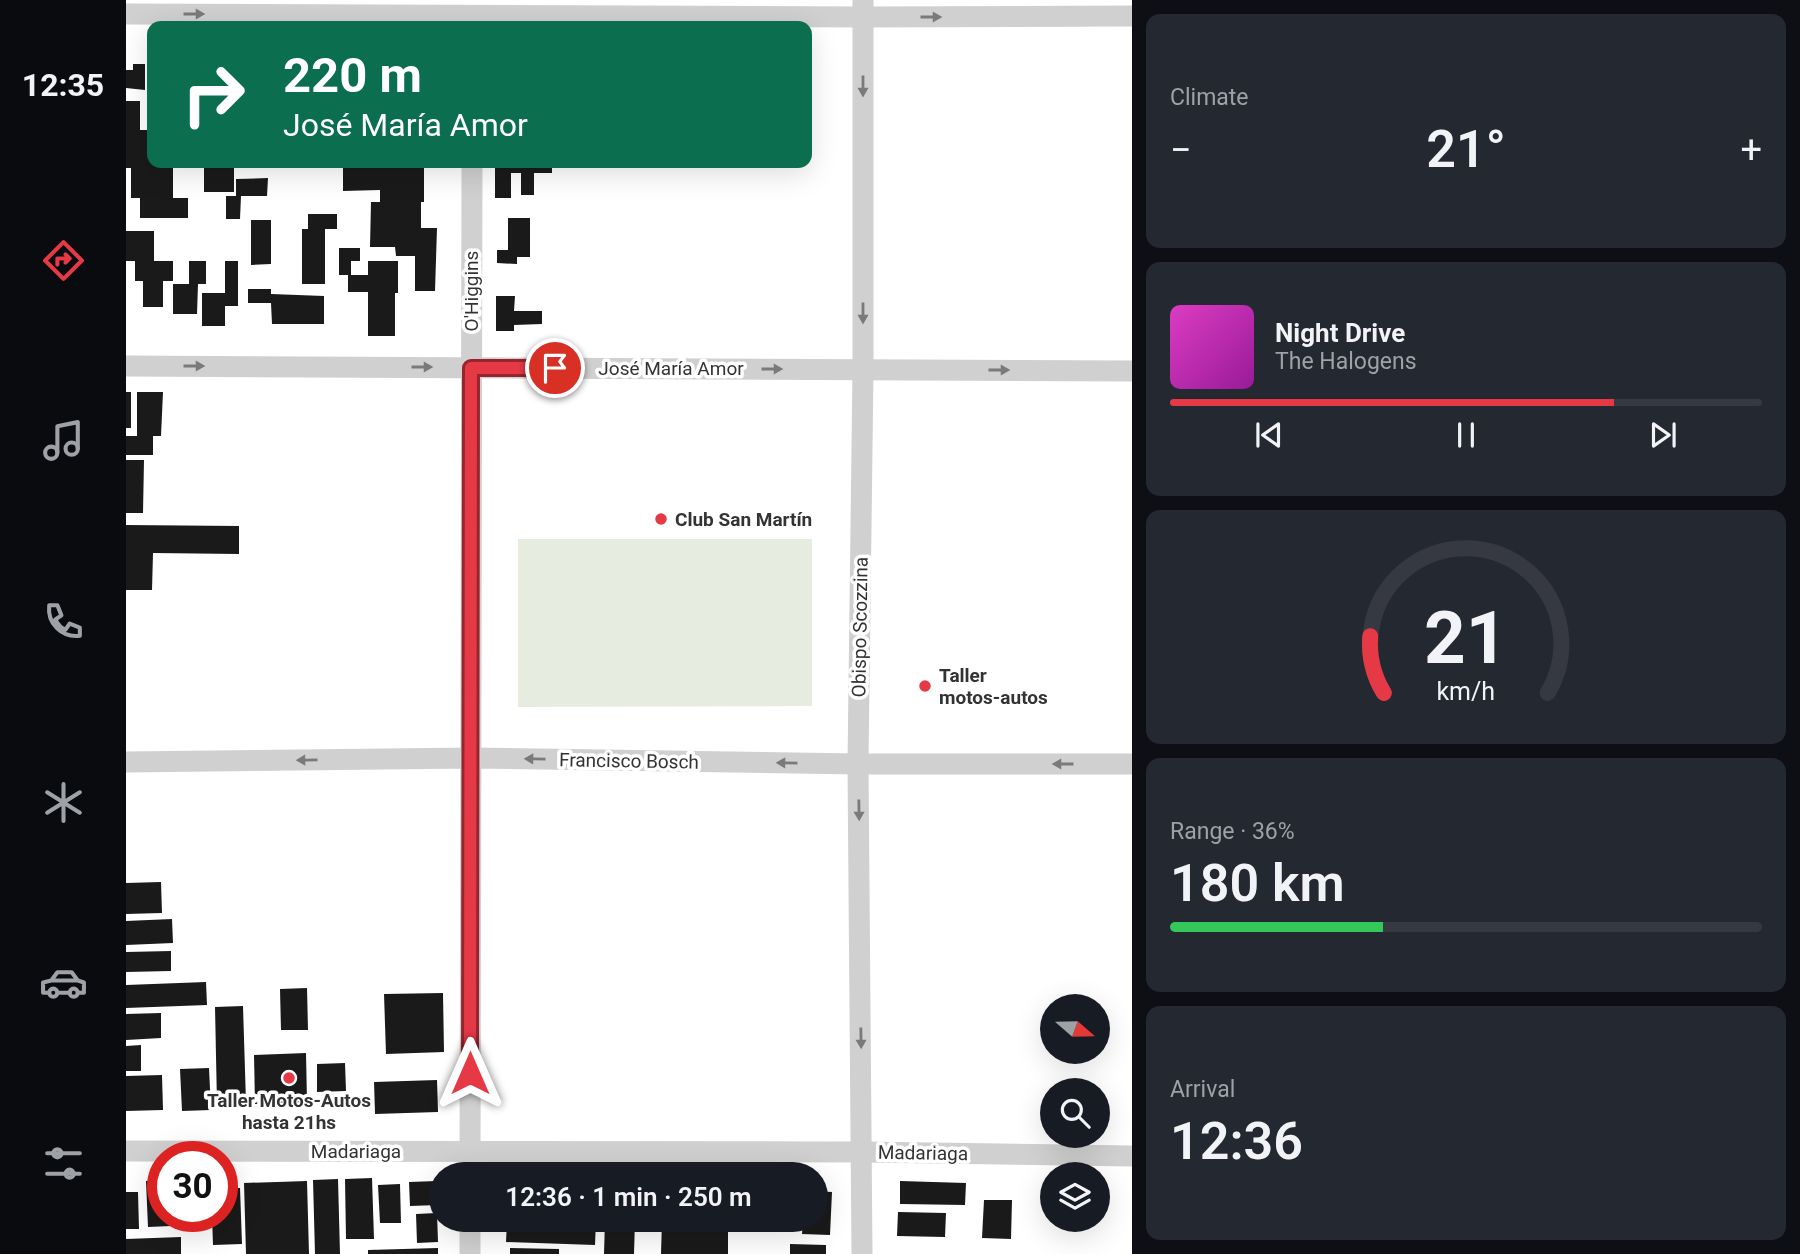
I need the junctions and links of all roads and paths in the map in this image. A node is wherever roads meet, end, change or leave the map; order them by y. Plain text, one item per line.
1 (863, 9) edge
2 (472, 13) edge
3 (126, 14) edge
4 (1132, 16) edge
5 (471, 168) edge
6 (126, 366) edge
7 (471, 368) junction
8 (863, 369) junction
9 (1132, 371) edge
10 (471, 758) junction
11 (126, 762) edge
12 (858, 764) junction
13 (1132, 764) edge
14 (126, 1151) edge
15 (470, 1152) junction
16 (863, 1152) junction
17 (1132, 1156) edge
18 (470, 1162) edge
19 (470, 1232) edge
20 (470, 1254) edge
21 (862, 1254) edge

1 - 2 street
1 -> 4 street
1 -> 8 street, Obispo Scozzina
3 -> 2 street
5 - 7 street, O'Higgins
6 -> 7 street, José María Amor
7 -> 8 street, José María Amor
7 - 10 street, O'Higgins
8 -> 9 street, José María Amor
8 - 12 street, Obispo Scozzina
10 -> 11 street, Francisco Bosch
12 -> 10 street, Francisco Bosch
10 - 15 street, O'Higgins
13 -> 12 street, Francisco Bosch
12 -> 16 street, Obispo Scozzina
14 - 15 street, Madariaga
15 - 16 street, Madariaga
15 - 18 street, O'Higgins
16 - 17 street, Madariaga
16 - 21 street, Obispo Scozzina
19 - 20 street

